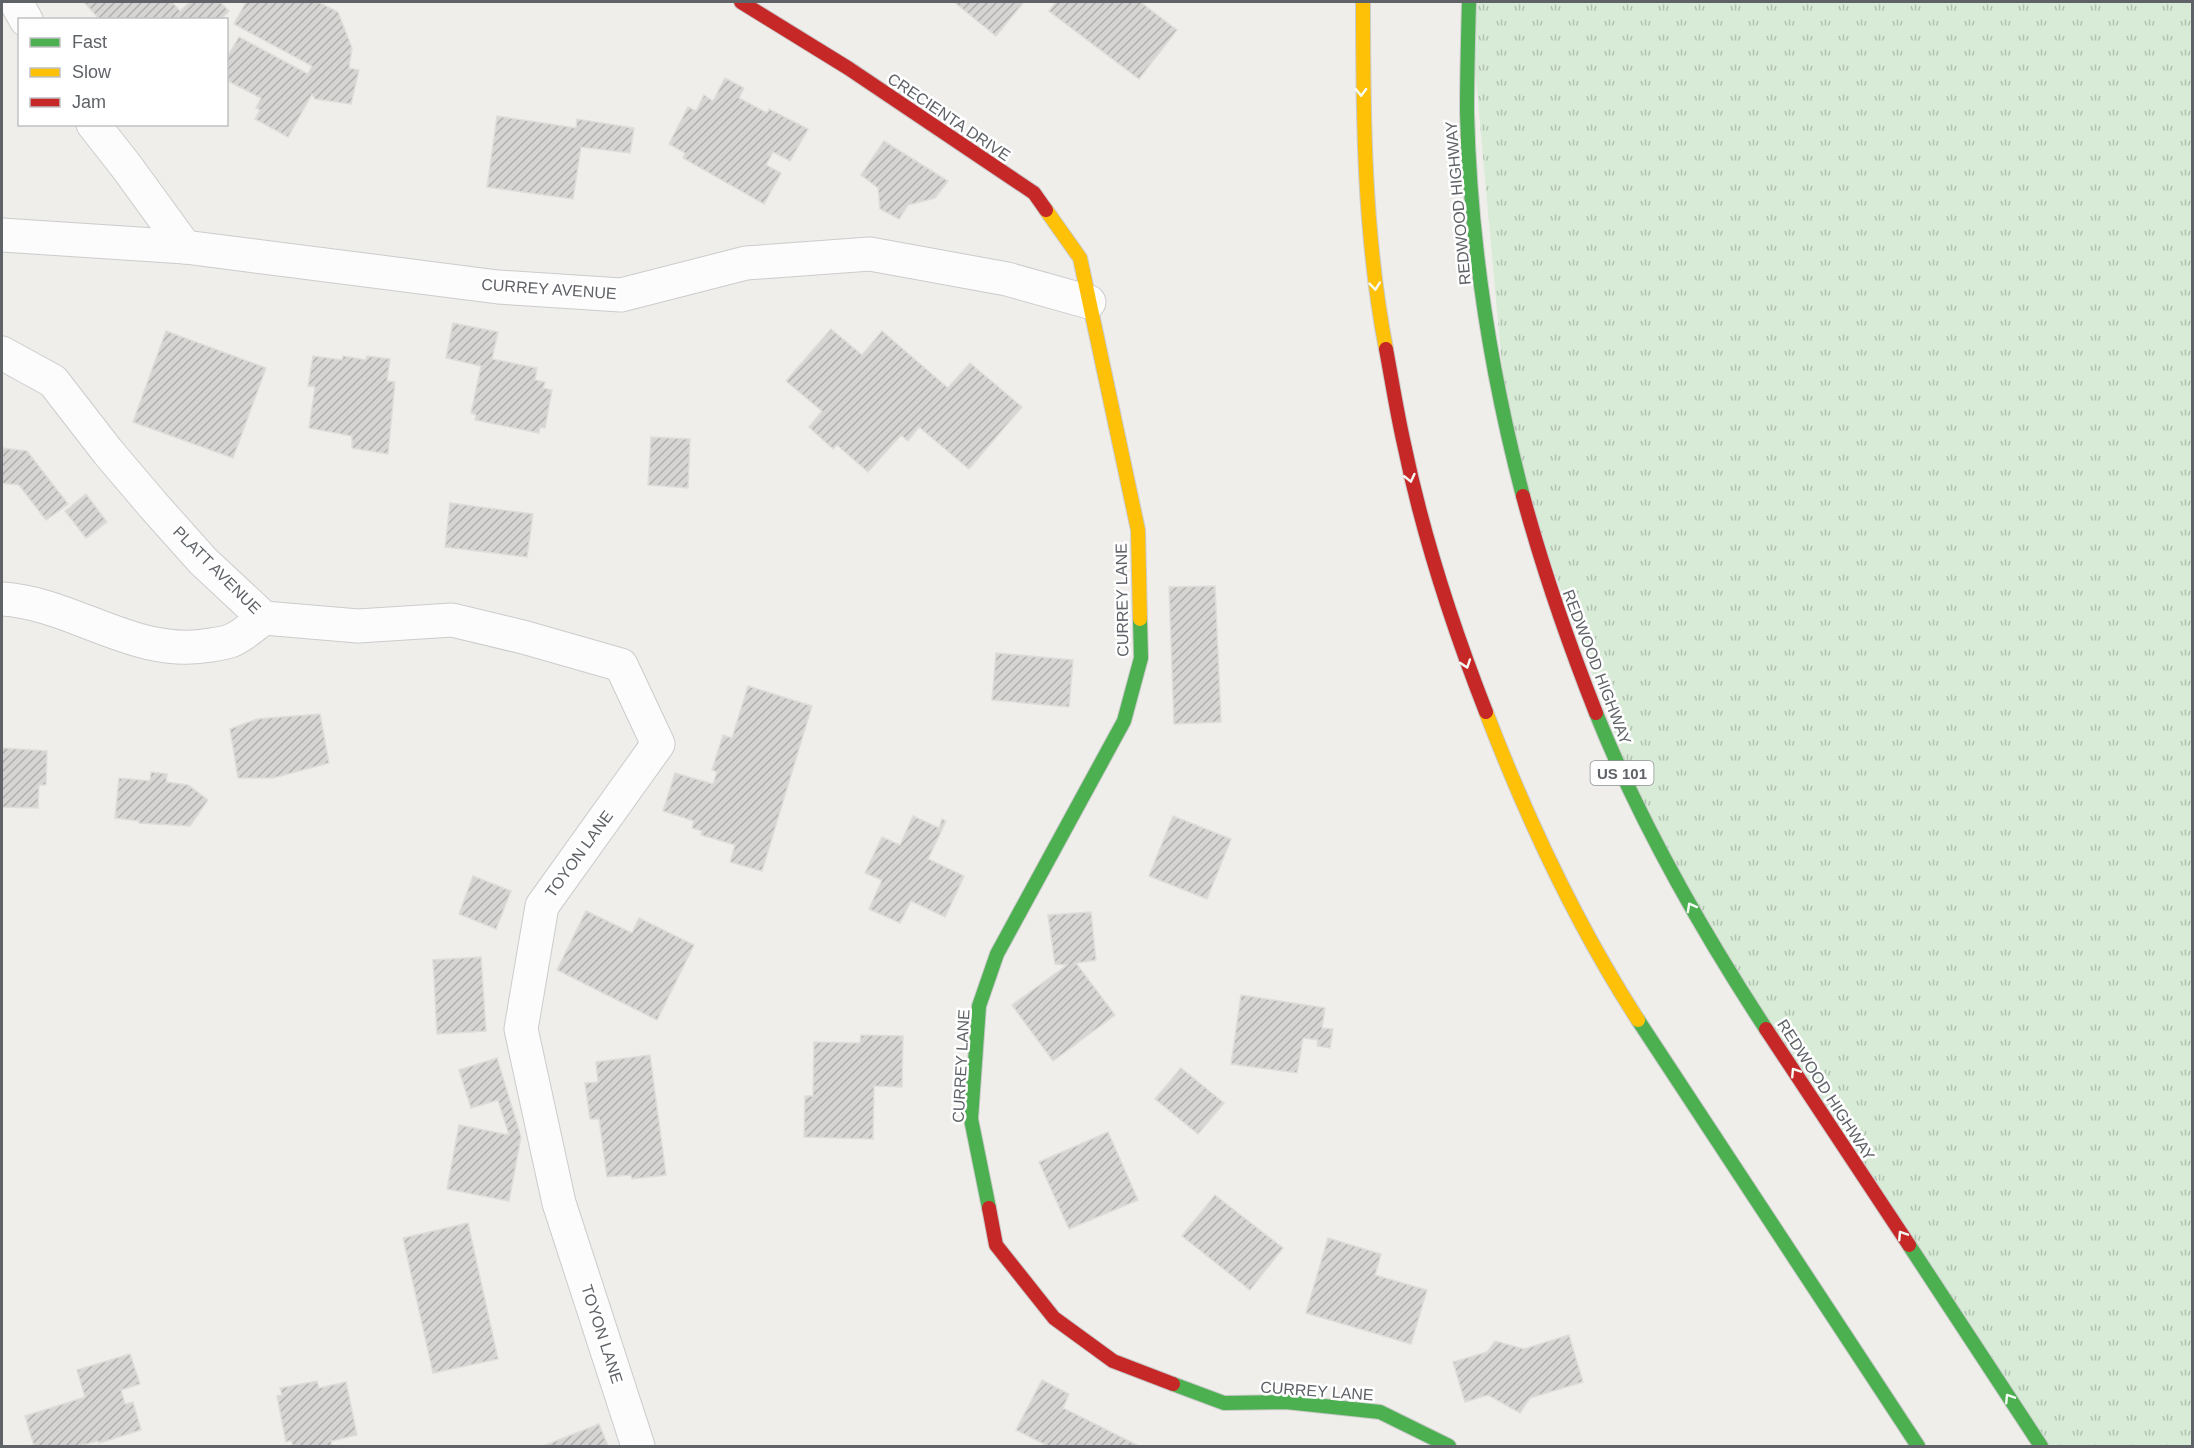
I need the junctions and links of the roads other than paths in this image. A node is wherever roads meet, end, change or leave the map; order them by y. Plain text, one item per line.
1 (16, 2) edge
2 (741, 2) edge
3 (1363, 2) edge
4 (1469, 2) edge
5 (25, 18) edge
6 (95, 126) edge
7 (2, 235) edge
8 (185, 248) junction
9 (1089, 302) junction
10 (2, 353) edge
11 (2, 599) edge
12 (264, 618) junction
13 (639, 1446) edge
14 (1449, 1446) edge
15 (1918, 1446) edge
16 (2041, 1446) edge

1 - 5 street
2 - 9 main road, CRECIENTA DRIVE
3 -> 15 main road
16 -> 4 main road, REDWOOD HIGHWAY / US 101
6 - 8 street
7 - 8 street, CURREY AVENUE
8 - 9 street, CURREY AVENUE
9 - 14 main road, CURREY LANE
10 - 12 street, PLATT AVENUE
11 - 12 street, PLATT AVENUE
12 - 13 street, TOYON LANE

